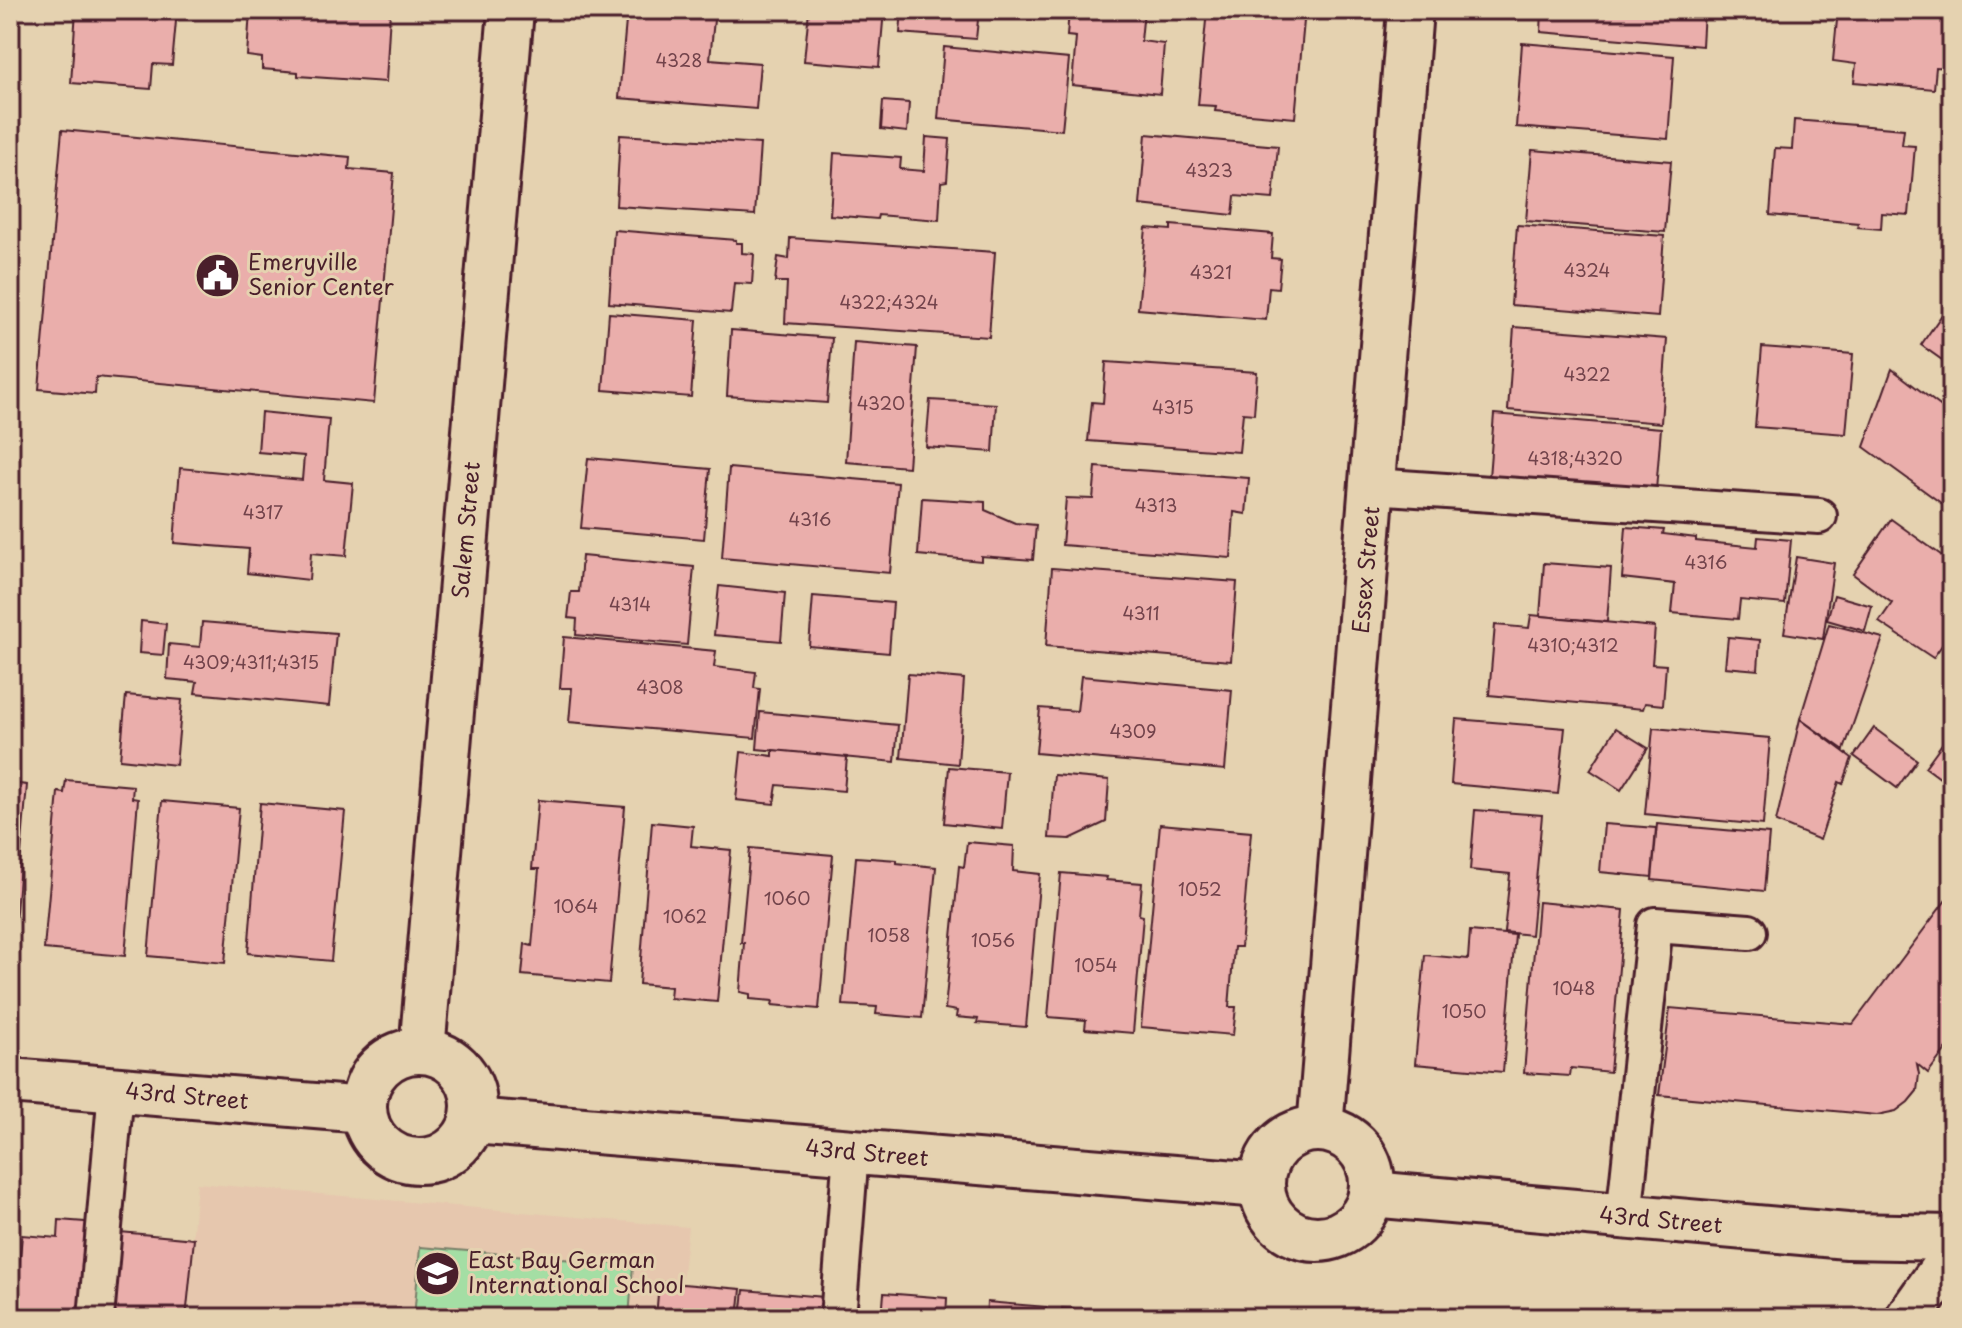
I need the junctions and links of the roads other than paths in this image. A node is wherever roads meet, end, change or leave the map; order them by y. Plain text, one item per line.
1 (511, 10) edge
2 (1410, 10) edge
3 (1372, 486) junction
4 (1819, 516) dead end
5 (1749, 932) dead end
6 (422, 1051) junction
7 (10, 1081) edge
8 (116, 1090) junction
9 (364, 1110) junction
10 (473, 1121) junction
11 (1320, 1129) junction
12 (851, 1152) junction
13 (1261, 1185) junction
14 (1371, 1194) junction
15 (1624, 1217) junction
16 (1952, 1238) edge
17 (1952, 1256) edge
18 (96, 1318) edge
19 (838, 1318) edge
20 (1908, 1318) edge

1 - 6 street, Salem Street
2 - 3 street, Essex Street
3 - 4 lane
3 - 11 street, Essex Street
5 - 15 lane
6 - 9 street
6 - 10 street
7 - 8 street, 43rd Street
8 - 9 street, 43rd Street
8 - 18 lane
9 - 10 street
10 - 12 street, 43rd Street
11 - 13 street
11 - 14 street
12 - 13 street, 43rd Street
12 - 19 lane
13 - 14 street
14 - 15 street, 43rd Street
15 - 16 street, 43rd Street
17 - 20 street

